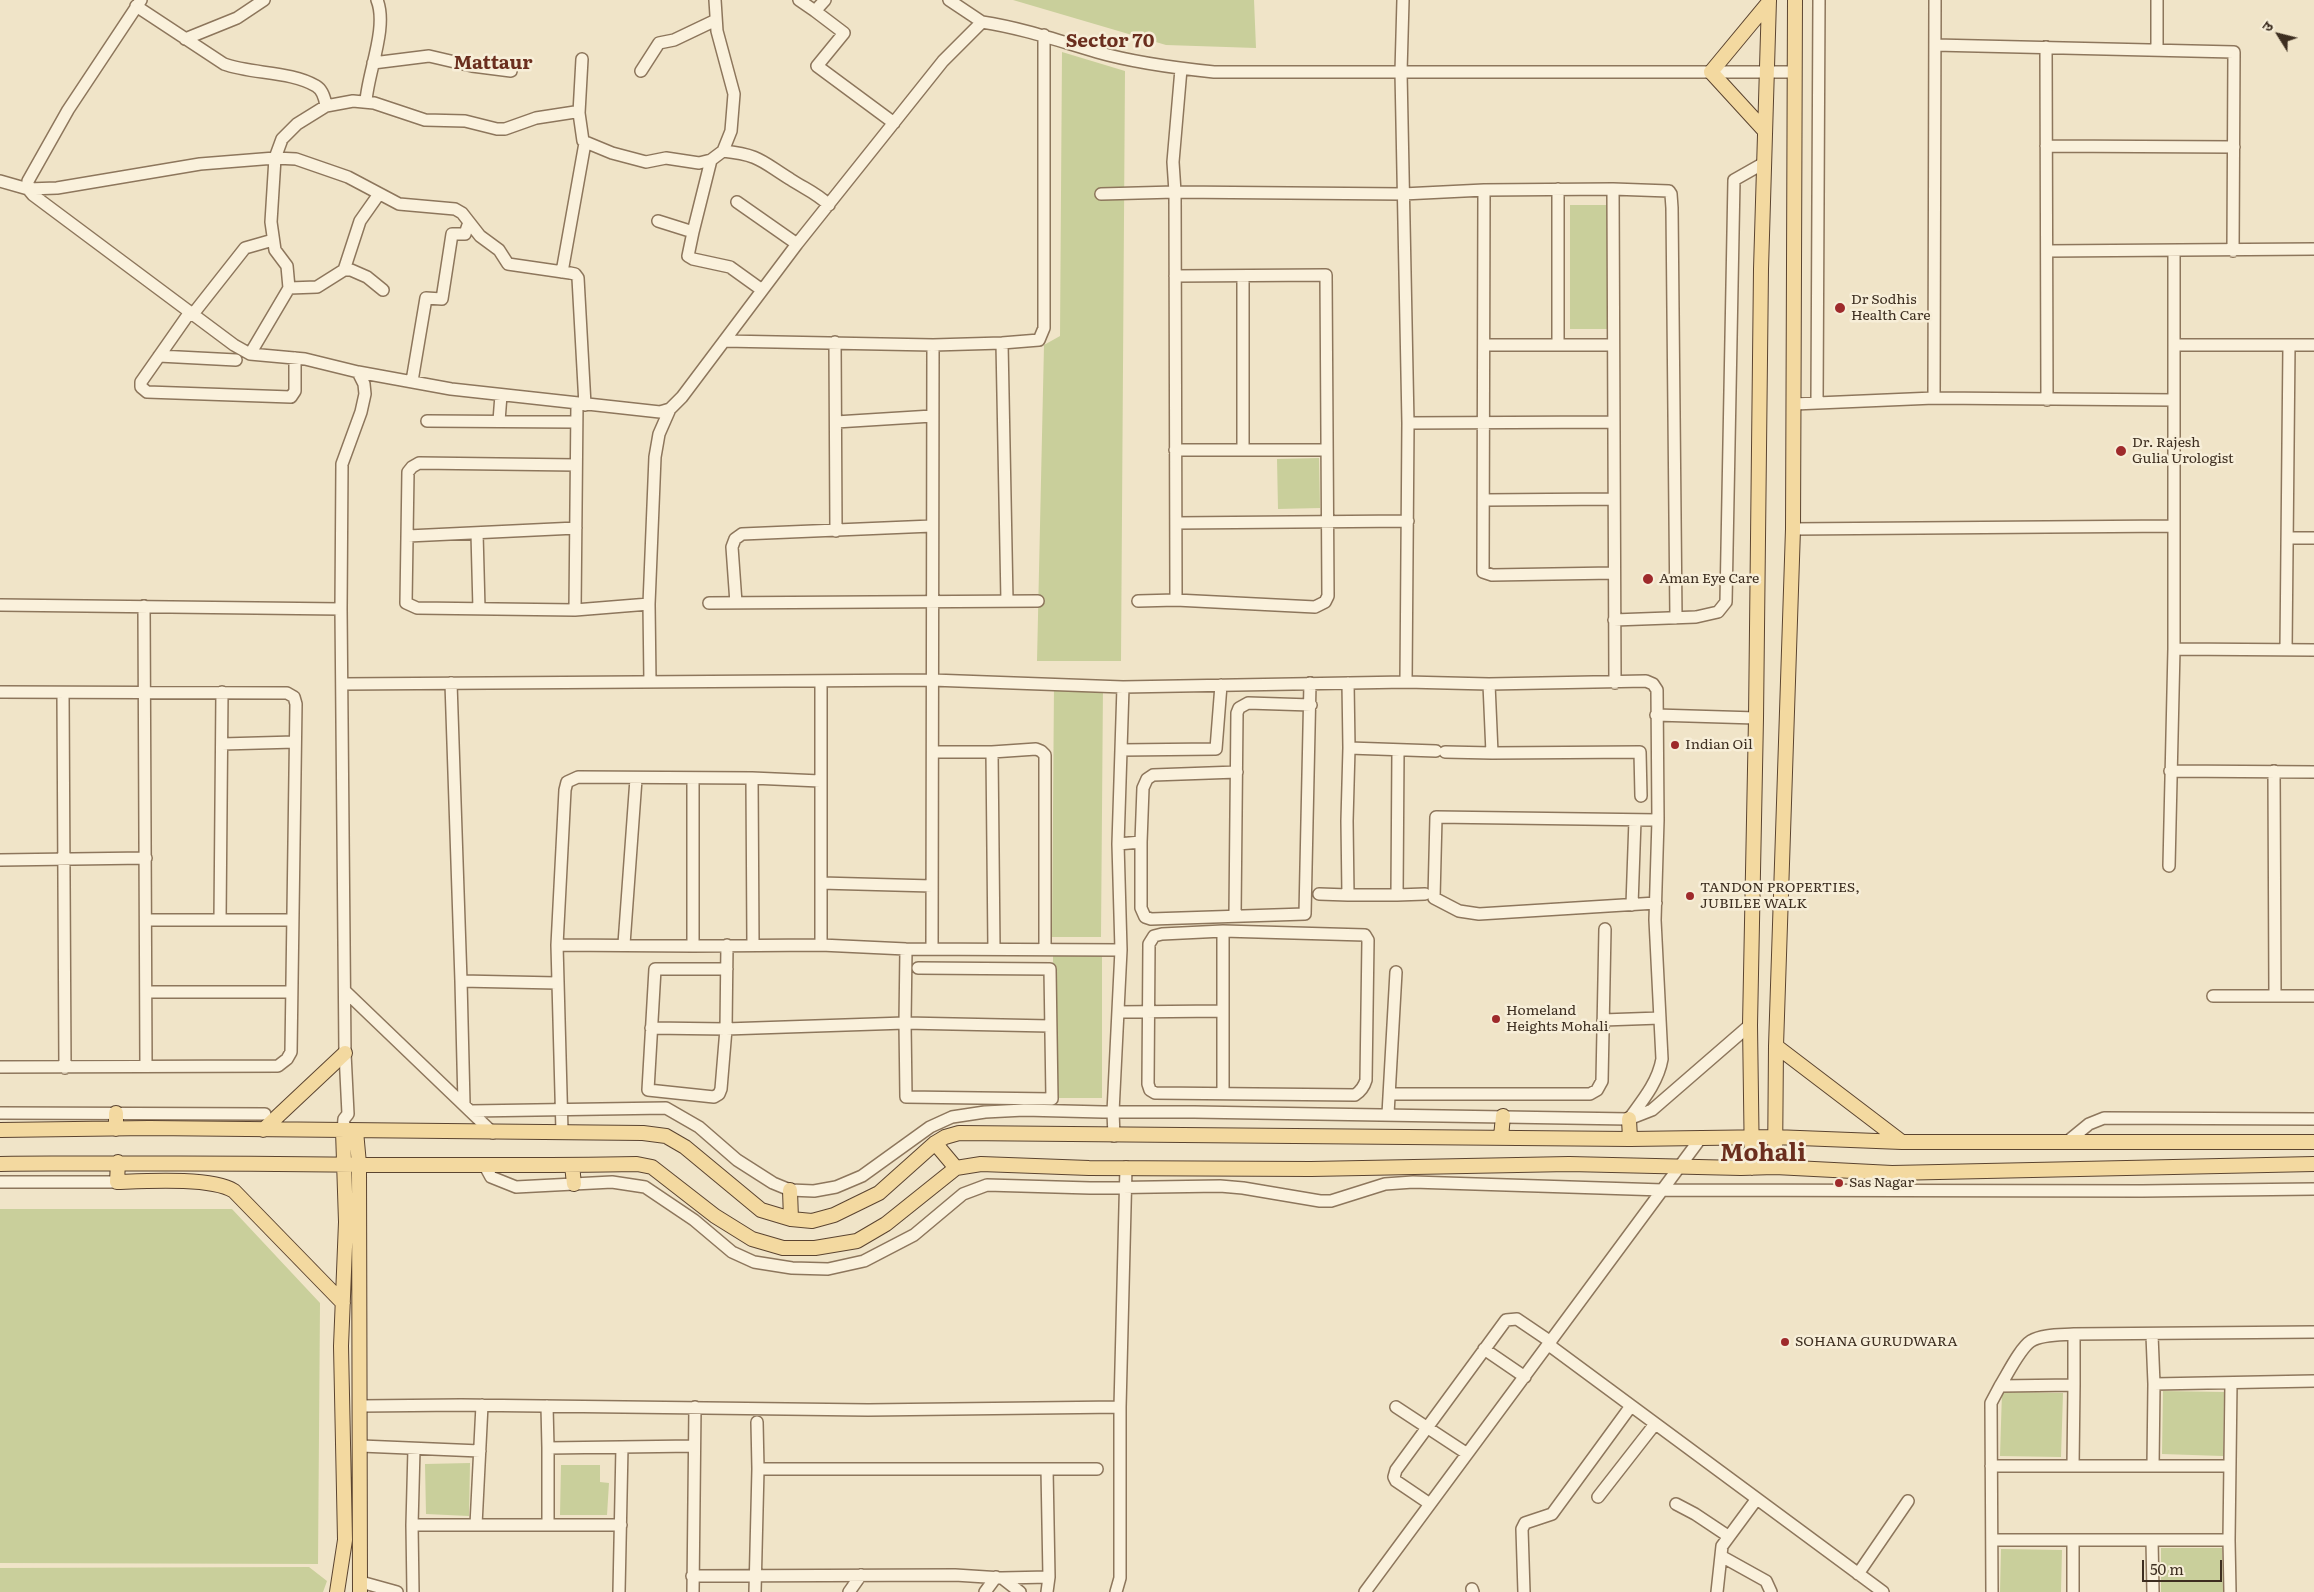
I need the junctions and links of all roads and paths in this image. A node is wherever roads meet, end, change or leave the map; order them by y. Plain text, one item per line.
1 (264, 0) edge
2 (377, 0) edge
3 (715, 0) edge
4 (799, 0) edge
5 (825, 0) edge
6 (949, 0) edge
7 (1403, 0) edge
8 (1795, 0) edge
9 (1819, 0) edge
10 (1935, 0) edge
11 (2157, 0) edge
12 (1769, 1) edge
13 (138, 3) edge
14 (815, 11) junction
15 (716, 20) junction
16 (982, 22) junction
17 (1044, 35) junction
18 (185, 39) junction
19 (1935, 45) junction
20 (2046, 47) junction
21 (2157, 50) junction
22 (582, 59) dead end
23 (373, 63) junction
24 (1181, 69) junction
25 (511, 71) dead end
26 (641, 71) dead end
27 (1401, 72) junction
28 (1711, 72) junction
29 (1767, 72) junction
30 (1795, 72) junction
31 (366, 101) junction
32 (326, 106) junction
33 (579, 113) junction
34 (894, 123) junction
35 (1765, 131) junction
36 (585, 143) junction
37 (2046, 146) junction
38 (2234, 147) junction
39 (723, 151) junction
40 (275, 158) junction
41 (711, 160) junction
42 (1764, 164) junction
43 (0, 181) edge
44 (28, 189) junction
45 (1558, 189) junction
46 (1613, 189) junction
47 (1484, 190) junction
48 (1175, 192) junction
49 (379, 194) junction
50 (1101, 194) dead end
51 (1403, 194) junction
52 (737, 202) dead end
53 (829, 204) junction
54 (658, 221) dead end
55 (469, 222) junction
56 (693, 232) junction
57 (273, 240) junction
58 (797, 244) junction
59 (2314, 250) edge
60 (2047, 251) junction
61 (2174, 251) junction
62 (2233, 251) junction
63 (344, 270) junction
64 (562, 272) junction
65 (1175, 276) junction
66 (1243, 276) junction
67 (289, 288) junction
68 (383, 290) dead end
69 (762, 290) junction
70 (192, 313) junction
71 (724, 341) junction
72 (836, 342) junction
73 (1002, 343) junction
74 (933, 345) junction
75 (1484, 345) junction
76 (1558, 345) junction
77 (1613, 345) junction
78 (2174, 345) junction
79 (2288, 345) junction
80 (2314, 346) edge
81 (250, 354) junction
82 (159, 356) junction
83 (295, 358) junction
84 (236, 360) dead end
85 (358, 372) junction
86 (412, 381) junction
87 (501, 395) junction
88 (1934, 398) junction
89 (2047, 400) junction
90 (2174, 400) junction
91 (1817, 403) junction
92 (581, 404) junction
93 (1794, 404) junction
94 (670, 409) junction
95 (932, 416) junction
96 (427, 421) dead end
97 (499, 421) junction
98 (576, 422) junction
99 (836, 422) junction
100 (1485, 422) junction
101 (1614, 422) junction
102 (1408, 423) junction
103 (1176, 450) junction
104 (1243, 450) junction
105 (1326, 450) junction
106 (576, 465) junction
107 (1614, 499) junction
108 (1485, 500) junction
109 (1408, 521) junction
110 (1326, 522) junction
111 (1176, 523) junction
112 (932, 526) junction
113 (2174, 526) junction
114 (576, 528) junction
115 (1792, 530) junction
116 (836, 531) junction
117 (477, 533) junction
118 (408, 536) junction
119 (2287, 538) junction
120 (2314, 538) edge
121 (1614, 573) junction
122 (1176, 600) junction
123 (932, 601) junction
124 (1007, 601) junction
125 (1038, 601) dead end
126 (1138, 601) dead end
127 (709, 603) dead end
128 (649, 604) junction
129 (736, 604) junction
130 (0, 605) edge
131 (144, 606) junction
132 (341, 609) junction
133 (479, 609) junction
134 (575, 610) junction
135 (1676, 618) junction
136 (1614, 620) junction
137 (2174, 649) junction
138 (2286, 649) junction
139 (2314, 650) edge
140 (932, 680) junction
141 (821, 681) junction
142 (650, 682) junction
143 (1406, 682) junction
144 (451, 683) junction
145 (1310, 683) junction
146 (1348, 683) junction
147 (1615, 683) junction
148 (343, 684) junction
149 (1489, 684) junction
150 (1221, 685) junction
151 (1123, 687) junction
152 (0, 692) edge
153 (222, 692) junction
154 (63, 693) junction
155 (145, 693) junction
156 (1310, 705) junction
157 (1656, 715) junction
158 (1756, 718) junction
159 (295, 742) junction
160 (222, 744) junction
161 (1349, 748) junction
162 (1121, 750) junction
163 (1398, 750) junction
164 (933, 752) junction
165 (992, 752) junction
166 (1492, 752) junction
167 (2170, 771) junction
168 (2274, 771) junction
169 (1237, 772) junction
170 (2314, 772) edge
171 (692, 778) junction
172 (752, 778) junction
173 (636, 779) junction
174 (820, 781) junction
175 (1641, 796) dead end
176 (1639, 820) junction
177 (1658, 820) junction
178 (1141, 842) junction
179 (1118, 844) junction
180 (146, 858) junction
181 (64, 859) junction
182 (0, 860) edge
183 (2169, 866) dead end
184 (821, 883) junction
185 (932, 886) junction
186 (1319, 894) dead end
187 (1425, 894) dead end
188 (1348, 895) junction
189 (1397, 895) junction
190 (1656, 903) junction
191 (1636, 904) junction
192 (1235, 915) junction
193 (146, 920) junction
194 (220, 920) junction
195 (292, 920) junction
196 (1605, 929) dead end
197 (1223, 931) junction
198 (624, 944) junction
199 (557, 945) junction
200 (727, 945) junction
201 (821, 945) junction
202 (693, 946) junction
203 (753, 946) junction
204 (932, 948) junction
205 (906, 949) junction
206 (994, 949) junction
207 (1045, 949) junction
208 (1120, 950) junction
209 (918, 968) dead end
210 (727, 969) junction
211 (1396, 972) dead end
212 (462, 981) junction
213 (557, 983) junction
214 (346, 991) junction
215 (146, 992) junction
216 (291, 992) junction
217 (2213, 996) dead end
218 (2275, 996) junction
219 (2314, 996) edge
220 (1223, 1011) junction
221 (1118, 1012) junction
222 (1150, 1013) junction
223 (1660, 1018) junction
224 (1603, 1020) junction
225 (905, 1023) junction
226 (1750, 1025) junction
227 (1050, 1026) junction
228 (651, 1028) junction
229 (726, 1029) junction
230 (1776, 1046) junction
231 (345, 1053) junction
232 (146, 1066) junction
233 (0, 1067) edge
234 (65, 1068) junction
235 (1223, 1093) junction
236 (1390, 1094) junction
237 (1407, 1094) junction
238 (467, 1108) junction
239 (561, 1109) junction
240 (1113, 1112) junction
241 (0, 1113) edge
242 (116, 1113) junction
243 (265, 1114) dead end
244 (1388, 1114) junction
245 (1406, 1115) junction
246 (1502, 1116) junction
247 (1630, 1119) junction
248 (2314, 1119) edge
249 (116, 1128) junction
250 (0, 1130) edge
251 (263, 1130) junction
252 (350, 1131) junction
253 (562, 1131) junction
254 (493, 1133) junction
255 (1114, 1136) junction
256 (1501, 1137) junction
257 (1752, 1138) junction
258 (1774, 1138) junction
259 (1630, 1139) junction
260 (1700, 1139) junction
261 (1902, 1142) junction
262 (2067, 1142) junction
263 (2314, 1142) edge
264 (935, 1143) junction
265 (118, 1162) junction
266 (0, 1164) edge
267 (352, 1164) junction
268 (2314, 1164) edge
269 (572, 1165) junction
270 (485, 1166) junction
271 (1681, 1166) junction
272 (1126, 1167) junction
273 (1775, 1167) junction
274 (956, 1168) junction
275 (1752, 1168) junction
276 (0, 1182) edge
277 (117, 1182) junction
278 (574, 1184) junction
279 (1125, 1186) junction
280 (2314, 1189) edge
281 (790, 1190) junction
282 (1663, 1190) junction
283 (791, 1219) junction
284 (343, 1303) junction
285 (2314, 1332) edge
286 (2074, 1334) junction
287 (2152, 1334) junction
288 (1550, 1344) junction
289 (1484, 1349) junction
290 (1524, 1377) junction
291 (2314, 1381) edge
292 (2231, 1383) junction
293 (2154, 1384) junction
294 (2074, 1385) junction
295 (2000, 1386) junction
296 (482, 1405) junction
297 (361, 1406) junction
298 (547, 1406) junction
299 (1631, 1406) junction
300 (695, 1407) junction
301 (1120, 1407) junction
302 (1396, 1407) dead end
303 (757, 1422) dead end
304 (1655, 1424) junction
305 (1428, 1428) junction
306 (361, 1446) junction
307 (694, 1446) junction
308 (622, 1447) junction
309 (414, 1448) junction
310 (548, 1448) junction
311 (480, 1451) junction
312 (1466, 1453) junction
313 (1991, 1466) junction
314 (2073, 1466) junction
315 (2153, 1466) junction
316 (2230, 1466) junction
317 (758, 1469) junction
318 (1047, 1469) junction
319 (1097, 1469) dead end
320 (1598, 1497) dead end
321 (1756, 1500) junction
322 (1908, 1501) dead end
323 (1430, 1504) junction
324 (1676, 1504) dead end
325 (412, 1525) junction
326 (476, 1525) junction
327 (548, 1525) junction
328 (621, 1525) junction
329 (1728, 1536) junction
330 (1992, 1540) junction
331 (2074, 1540) junction
332 (2152, 1540) junction
333 (2229, 1540) junction
334 (1721, 1556) junction
335 (1858, 1574) junction
336 (692, 1576) junction
337 (755, 1576) junction
338 (861, 1576) junction
339 (1048, 1577) junction
340 (999, 1578) junction
341 (361, 1587) edge
342 (1367, 1591) edge
343 (337, 1592) edge
344 (397, 1592) edge
345 (412, 1592) edge
346 (619, 1592) edge
347 (692, 1592) edge
348 (755, 1592) edge
349 (849, 1592) edge
350 (985, 1592) edge
351 (1020, 1592) edge
352 (1047, 1592) edge
353 (1116, 1592) edge
354 (1524, 1592) edge
355 (1717, 1592) edge
356 (1771, 1592) edge
357 (1882, 1592) edge
358 (1992, 1592) edge
359 (2074, 1592) edge
360 (2153, 1592) edge
361 (2230, 1592) edge

1 - 18 street
2 - 23 street
3 - 15 street
4 - 14 street
5 - 14 street
6 - 16 street
7 - 27 street
8 - 30 main road
9 - 91 street
10 - 19 street
11 - 21 street
12 - 28 main road
12 - 29 main road
13 - 18 street
13 - 44 street
14 - 34 street
15 - 26 street
15 - 39 street
16 - 17 street
16 - 34 street
17 - 24 street
17 - 73 street
18 - 32 street
19 - 20 street
19 - 88 street
20 - 21 street
20 - 37 street
21 - 38 street
22 - 33 street
23 - 25 street
23 - 31 street
24 - 27 street
24 - 48 street
27 - 28 street
27 - 51 street
28 - 29 street
28 - 35 main road
29 - 30 street
29 - 35 main road
30 - 93 main road
31 - 32 street
31 - 33 street
32 - 40 street
33 - 36 street
34 - 53 street
35 - 42 main road
36 - 41 street
36 - 64 street
37 - 38 street
37 - 60 street
38 - 62 street
39 - 41 street
39 - 53 street
40 - 44 street
40 - 49 street
40 - 57 street
41 - 56 street
42 - 135 street
42 - 158 main road
43 - 44 street
44 - 70 street
45 - 46 street
45 - 47 street
45 - 76 street
46 - 77 street
46 - 135 street
47 - 51 street
47 - 75 street
48 - 50 street
48 - 51 street
48 - 65 street
49 - 55 street
49 - 63 street
51 - 102 street
52 - 58 street
53 - 58 street
54 - 56 street
55 - 64 street
55 - 86 street
56 - 69 street
57 - 67 street
57 - 70 street
58 - 69 street
59 - 62 street
60 - 61 street
60 - 89 street
61 - 62 street
61 - 78 street
63 - 67 street
63 - 68 street
64 - 92 street
65 - 66 street
65 - 103 street
66 - 104 street
66 - 105 street
67 - 81 street
69 - 71 street
70 - 81 street
70 - 82 street
71 - 72 street
71 - 94 street
72 - 74 street
72 - 99 street
73 - 74 street
73 - 124 street
74 - 95 street
75 - 76 street
75 - 100 street
76 - 77 street
77 - 101 street
78 - 79 street
78 - 90 street
79 - 80 street
79 - 119 street
81 - 83 street
82 - 83 street
82 - 84 street
83 - 85 street
85 - 86 street
85 - 132 street
86 - 87 street
87 - 92 street
87 - 97 street
88 - 89 street
88 - 91 street
89 - 90 street
90 - 113 street
91 - 93 street
92 - 94 street
92 - 98 street
93 - 115 main road
94 - 128 street
95 - 99 street
95 - 112 street
96 - 97 street
97 - 98 street
98 - 106 street
99 - 116 street
100 - 101 street
100 - 102 street
100 - 108 street
101 - 107 street
102 - 109 street
103 - 104 street
103 - 111 street
104 - 105 street
105 - 110 street
106 - 114 street
106 - 118 street
107 - 108 street
107 - 121 street
108 - 121 street
109 - 110 street
109 - 143 street
110 - 111 street
110 - 122 street
111 - 122 street
112 - 116 street
112 - 123 street
113 - 115 street
113 - 137 street
114 - 117 street
114 - 134 street
115 - 230 main road
116 - 129 street
117 - 118 street
117 - 133 street
118 - 133 street
119 - 120 street
119 - 138 street
121 - 136 street
122 - 126 street
123 - 124 street
123 - 129 street
123 - 140 street
124 - 125 street
127 - 129 street
128 - 134 street
128 - 142 street
130 - 131 street
131 - 132 street
131 - 155 street
132 - 148 street
133 - 134 street
135 - 136 street
136 - 147 street
137 - 138 street
137 - 167 street
138 - 139 street
140 - 141 street
140 - 151 street
140 - 164 street
141 - 142 street
141 - 174 street
142 - 144 street
143 - 146 street
143 - 149 street
144 - 148 street
144 - 212 street
145 - 146 street
145 - 150 street
145 - 156 street
146 - 161 street
147 - 149 street
147 - 157 street
148 - 214 street
149 - 166 street
150 - 151 street
150 - 162 street
151 - 162 street
152 - 154 street
153 - 155 street
153 - 159 street
153 - 160 street
154 - 155 street
154 - 181 street
155 - 180 street
156 - 169 street
156 - 192 street
157 - 158 street
157 - 177 street
158 - 226 main road
159 - 160 street
159 - 195 street
160 - 194 street
161 - 163 street
161 - 188 street
162 - 179 street
163 - 166 street
163 - 189 street
164 - 165 street
164 - 185 street
165 - 206 street
165 - 207 street
166 - 175 street
167 - 168 street
167 - 183 street
168 - 170 street
168 - 218 street
169 - 178 street
169 - 192 street
171 - 172 street
171 - 173 street
171 - 202 street
172 - 174 street
172 - 203 street
173 - 198 street
173 - 199 street
174 - 184 street
176 - 177 street
176 - 191 street
176 - 191 street
177 - 190 street
178 - 179 street
178 - 192 street
179 - 208 street
180 - 181 street
180 - 193 street
181 - 182 street
181 - 234 street
184 - 185 street
184 - 201 street
185 - 204 street
186 - 188 street
187 - 189 street
188 - 189 street
190 - 191 street
190 - 223 street
193 - 194 street
193 - 215 street
194 - 195 street
195 - 216 street
196 - 224 street
197 - 220 street
197 - 222 street
197 - 235 street
198 - 199 street
198 - 202 street
199 - 213 street
200 - 202 street
200 - 203 street
200 - 210 street
201 - 203 street
201 - 205 street
204 - 205 street
204 - 206 street
205 - 225 street
206 - 207 street
207 - 208 street
208 - 221 street
209 - 227 street
210 - 228 street
210 - 229 street
211 - 236 street
212 - 213 street
212 - 238 street
213 - 239 street
214 - 231 street
214 - 238 street
215 - 216 street
215 - 232 street
216 - 232 street
217 - 218 street
218 - 219 street
220 - 222 street
220 - 235 street
221 - 222 street
221 - 240 street
222 - 235 street
223 - 224 street
223 - 247 street
224 - 237 street
225 - 227 street
225 - 227 street
225 - 229 street
226 - 247 street
226 - 257 main road
228 - 229 street
228 - 229 street
230 - 258 main road
230 - 261 main road
231 - 251 main road
231 - 252 street
232 - 234 street
233 - 234 street
236 - 237 street
236 - 244 street
237 - 245 street
238 - 239 street
238 - 254 street
239 - 253 street
239 - 281 street
240 - 244 street
240 - 255 street
240 - 281 street
241 - 242 street
242 - 243 street
242 - 249 main road
244 - 245 street
245 - 246 street
246 - 247 street
246 - 256 main road
247 - 259 main road
248 - 262 street
249 - 250 main road
249 - 251 main road
251 - 252 main road
252 - 254 main road
252 - 267 main road
253 - 254 main road
253 - 283 main road
255 - 256 main road
255 - 264 main road
256 - 259 main road
257 - 258 main road
257 - 260 main road
257 - 275 main road
258 - 261 main road
258 - 273 main road
259 - 260 main road
260 - 271 street
261 - 262 main road
262 - 263 main road
264 - 274 main road
264 - 283 main road
265 - 266 main road
265 - 267 main road
265 - 277 main road
267 - 270 main road
267 - 284 main road
267 - 297 main road
268 - 273 main road
269 - 270 main road
269 - 274 main road
269 - 278 main road
270 - 278 street
271 - 272 main road
271 - 275 main road
271 - 282 street
272 - 274 main road
272 - 279 street
273 - 275 main road
276 - 277 street
277 - 284 main road
278 - 279 street
279 - 282 street
279 - 301 street
280 - 282 street
281 - 283 main road
282 - 288 street
284 - 343 main road
285 - 287 street
286 - 287 street
286 - 294 street
286 - 295 street
287 - 293 street
288 - 289 street
288 - 290 street
288 - 299 street
289 - 290 street
289 - 305 street
290 - 312 street
291 - 292 street
292 - 293 street
292 - 316 street
293 - 315 street
294 - 295 street
294 - 314 street
295 - 313 street
296 - 297 street
296 - 298 street
296 - 311 street
297 - 306 main road
298 - 300 street
298 - 310 street
299 - 304 street
299 - 354 street
300 - 301 street
300 - 307 street
301 - 353 street
302 - 305 street
303 - 317 street
304 - 320 street
304 - 321 street
305 - 312 street
305 - 323 street
306 - 309 street
306 - 341 main road
307 - 308 street
307 - 336 street
308 - 310 street
308 - 328 street
309 - 311 street
309 - 325 street
310 - 327 street
311 - 326 street
312 - 323 street
313 - 314 street
313 - 330 street
314 - 315 street
315 - 316 street
316 - 333 street
317 - 318 street
317 - 337 street
318 - 319 street
318 - 339 street
321 - 329 street
321 - 335 street
322 - 335 street
323 - 342 street
324 - 329 street
325 - 326 street
325 - 345 street
326 - 327 street
327 - 328 street
328 - 346 street
329 - 334 street
330 - 331 street
330 - 358 street
331 - 332 street
331 - 359 street
332 - 333 street
332 - 360 street
333 - 361 street
334 - 355 street
334 - 356 street
335 - 357 street
336 - 337 street
336 - 347 street
337 - 338 street
337 - 348 street
338 - 340 street
338 - 349 street
339 - 340 street
339 - 352 street
340 - 350 street
340 - 351 street
341 - 344 street

